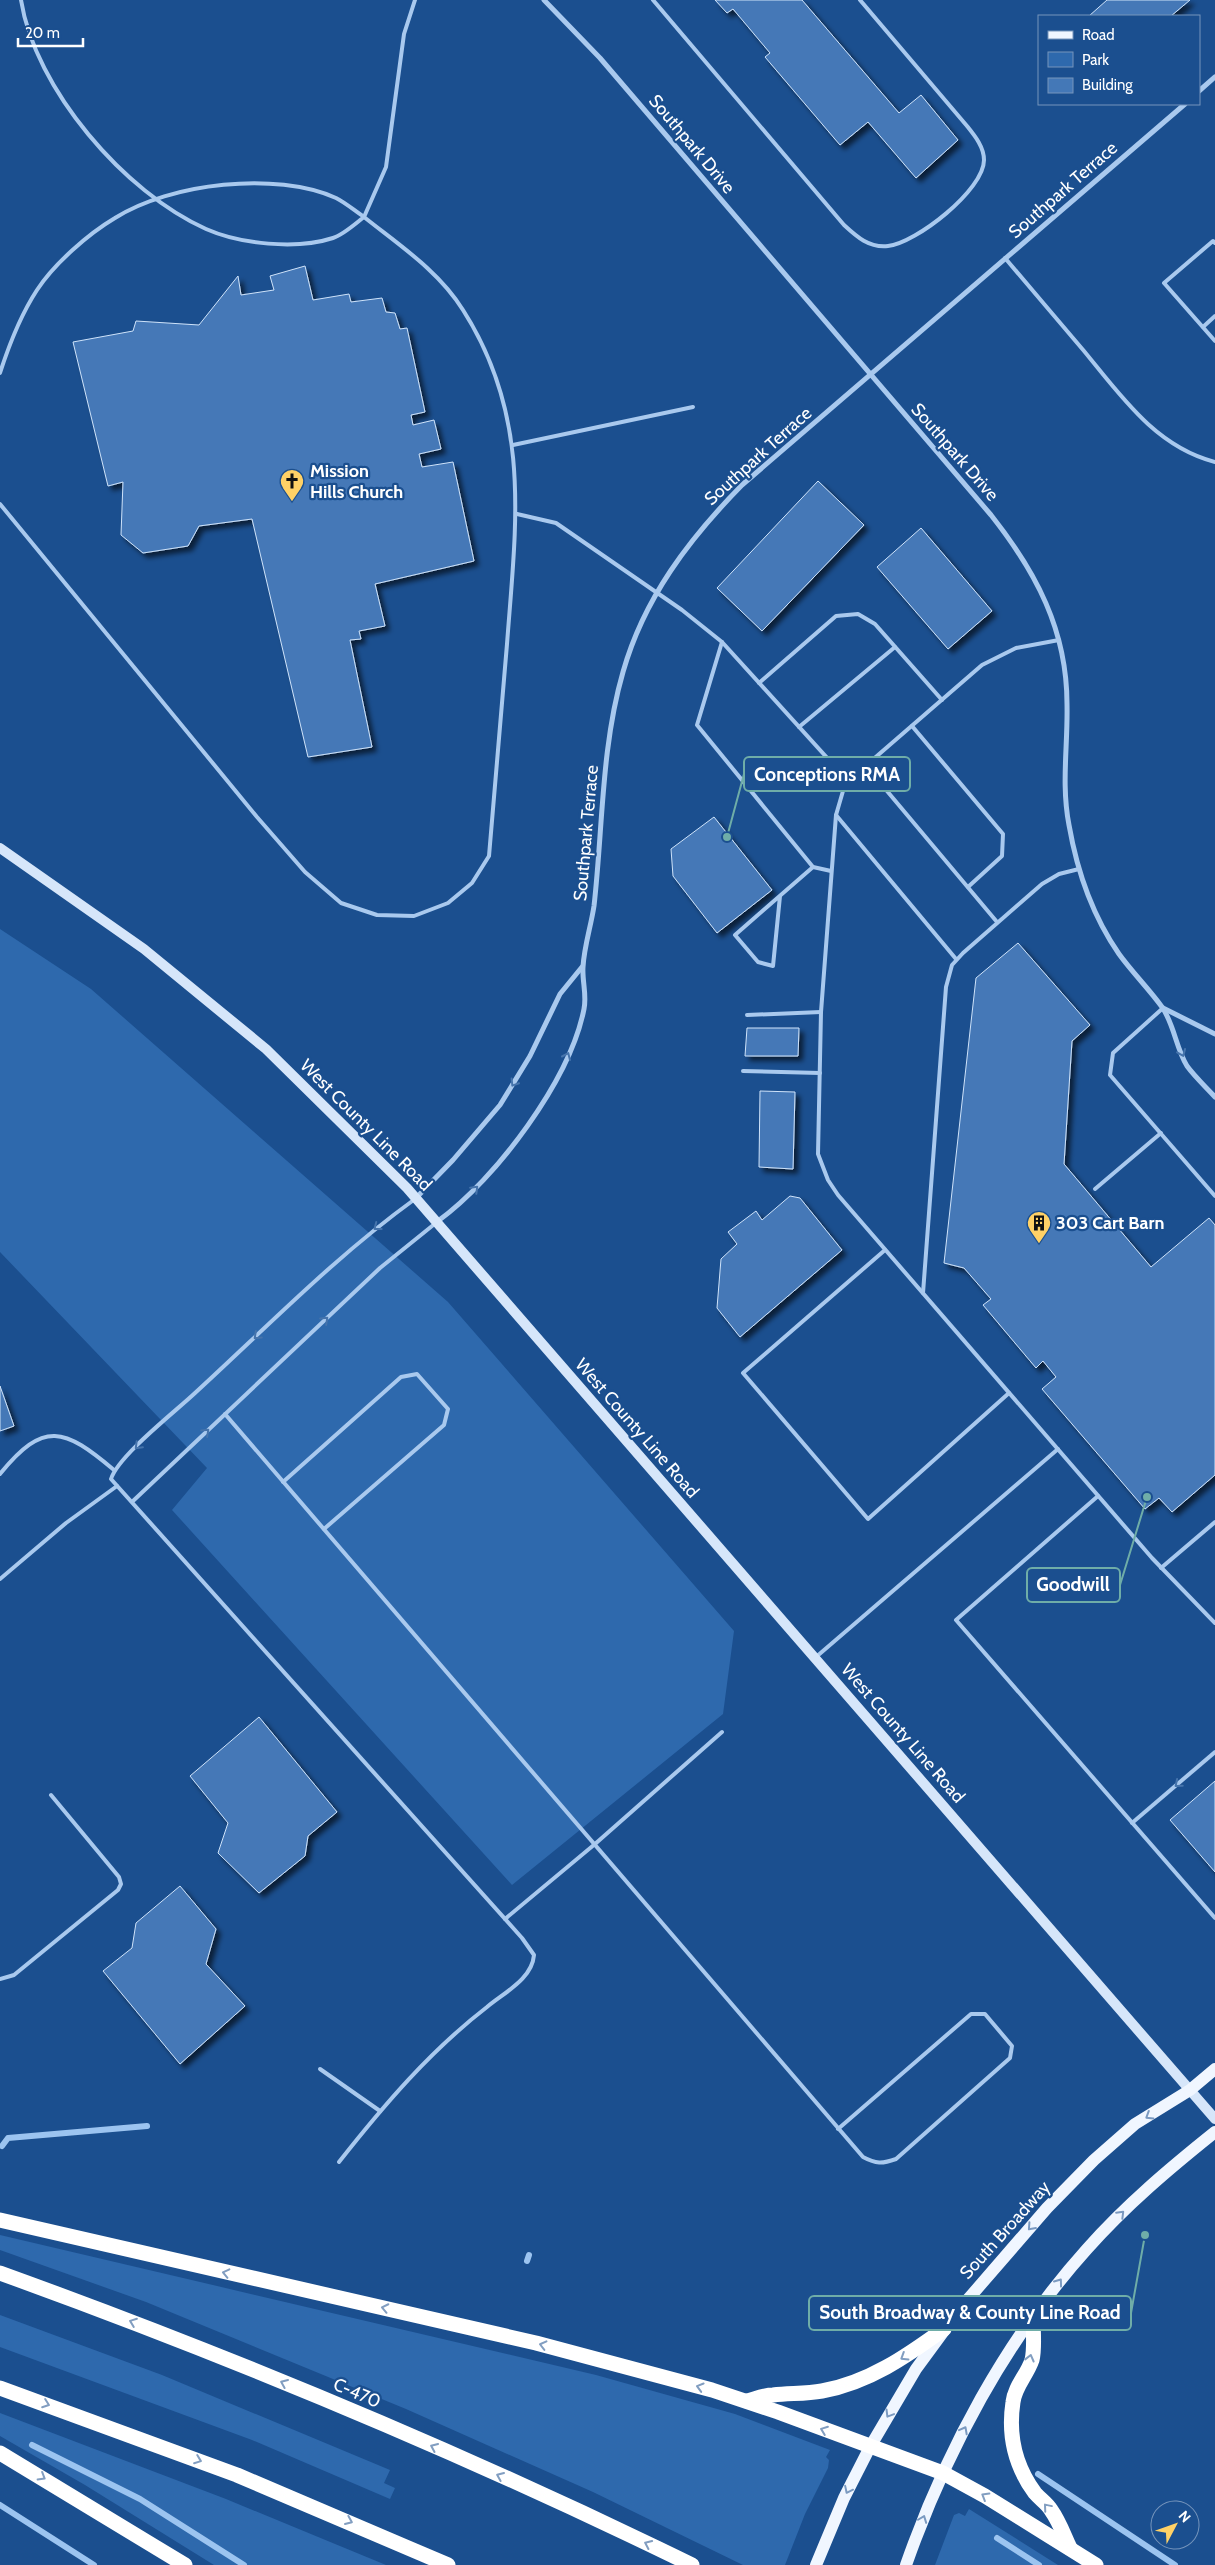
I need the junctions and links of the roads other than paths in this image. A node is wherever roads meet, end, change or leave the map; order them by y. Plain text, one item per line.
1 (22, 0) edge
2 (415, 0) edge
3 (544, 0) edge
4 (653, 0) edge
5 (860, 0) edge
6 (1215, 77) edge
7 (1200, 90) edge
8 (1183, 105) edge
9 (155, 199) junction
10 (364, 218) junction
11 (1215, 243) edge
12 (1005, 258) junction
13 (1215, 316) edge
14 (1203, 327) junction
15 (1215, 341) edge
16 (0, 373) edge
17 (870, 375) junction
18 (693, 407) dead end
19 (513, 445) junction
20 (1215, 462) edge
21 (0, 504) edge
22 (517, 514) junction
23 (656, 594) junction
24 (1059, 640) junction
25 (722, 642) junction
26 (895, 647) junction
27 (759, 683) junction
28 (942, 700) junction
29 (912, 726) junction
30 (799, 727) junction
31 (866, 766) junction
32 (849, 782) junction
33 (836, 815) junction
34 (0, 848) edge
35 (813, 868) junction
36 (1079, 869) junction
37 (831, 871) junction
38 (968, 887) junction
39 (780, 896) junction
40 (997, 922) junction
41 (956, 959) junction
42 (583, 966) junction
43 (1163, 1008) junction
44 (821, 1012) junction
45 (747, 1015) dead end
46 (1215, 1034) edge
47 (743, 1071) dead end
48 (820, 1073) junction
49 (1215, 1097) edge
50 (1161, 1133) junction
51 (1095, 1189) dead end
52 (1215, 1196) edge
53 (416, 1198) junction
54 (438, 1221) junction
55 (885, 1250) junction
56 (923, 1294) junction
57 (1009, 1393) junction
58 (225, 1414) junction
59 (1058, 1449) junction
60 (114, 1470) junction
61 (0, 1474) edge
62 (283, 1482) junction
63 (117, 1486) junction
64 (1098, 1496) junction
65 (133, 1501) junction
66 (1215, 1522) edge
67 (324, 1529) junction
68 (1161, 1568) junction
69 (0, 1579) edge
70 (1215, 1623) edge
71 (816, 1657) junction
72 (722, 1732) dead end
73 (1215, 1752) edge
74 (51, 1795) dead end
75 (1132, 1823) junction
76 (595, 1844) junction
77 (1215, 1918) edge
78 (505, 1919) junction
79 (0, 1979) edge
80 (320, 2068) dead end
81 (1215, 2069) edge
82 (1190, 2090) junction
83 (380, 2111) junction
84 (1215, 2119) edge
85 (838, 2128) junction
86 (1215, 2132) edge
87 (339, 2162) dead end
88 (0, 2220) edge
89 (0, 2274) edge
90 (1033, 2318) junction
91 (944, 2329) junction
92 (0, 2388) edge
93 (746, 2401) junction
94 (870, 2447) junction
95 (0, 2453) edge
96 (943, 2473) junction
97 (1070, 2549) junction
98 (185, 2565) edge
99 (448, 2565) edge
100 (692, 2565) edge
101 (816, 2565) edge
102 (906, 2565) edge
103 (1096, 2565) edge

1 - 9 lane
2 - 10 lane
3 - 17 street, Southpark Drive
4 - 5 lane
6 - 7 street
8 - 12 street, Southpark Terrace
9 - 10 lane
9 - 10 lane
9 - 16 lane
10 - 19 lane
11 - 14 lane
12 - 17 street, Southpark Terrace
12 - 20 lane
13 - 14 lane
14 - 15 lane
17 - 23 street, Southpark Terrace
17 - 24 street, Southpark Drive
18 - 19 lane
19 - 22 lane
21 - 22 lane
22 - 23 lane
23 - 25 lane
23 - 42 street, Southpark Terrace
24 - 28 lane
24 - 36 street, Southpark Drive
25 - 27 lane
25 - 35 lane
26 - 27 lane
26 - 28 lane
26 - 30 lane
27 - 30 lane
28 - 29 lane
29 - 31 lane
29 - 38 lane
30 - 32 lane
31 - 32 lane
31 - 38 lane
32 - 33 lane
33 - 37 lane
33 - 41 lane
34 - 53 main road, West County Line Road
35 - 37 lane
35 - 39 lane
36 - 40 lane
36 - 43 street, Southpark Drive
37 - 44 lane
38 - 40 lane
39 - 39 lane
40 - 41 lane
41 - 56 lane
42 -> 53 street, Southpark Terrace
54 -> 42 street, Southpark Terrace
43 - 46 street, Southpark Drive
43 -> 49 street, Southpark Drive
43 - 50 lane
44 - 45 lane
44 - 48 lane
47 - 48 lane
48 - 55 lane
50 - 51 lane
50 - 52 lane
53 - 54 main road, West County Line Road
53 -> 60 lane
58 -> 54 lane
54 - 71 main road, West County Line Road
55 - 56 lane
55 - 57 lane
56 - 57 lane
57 - 59 lane
58 - 62 lane
65 -> 58 lane
59 - 64 lane
59 - 71 lane
60 - 61 lane
60 - 63 lane
62 - 67 lane
62 - 67 lane
63 - 65 lane
63 - 69 lane
64 - 68 lane
64 - 75 lane
65 - 78 lane
66 - 68 lane
67 - 76 lane
68 - 70 lane
71 - 82 main road, West County Line Road
72 - 76 lane
73 -> 75 lane
74 - 79 lane
75 - 77 lane
76 - 78 lane
76 - 85 lane
78 - 83 lane
80 - 83 lane
81 - 82 main road, South Broadway
82 - 84 main road, West County Line Road
82 -> 91 main road, South Broadway
83 - 87 lane
85 - 85 lane
90 -> 86 main road
93 -> 88 highway
100 -> 89 highway, C-470
96 -> 90 main road
97 -> 90 highway
91 -> 93 highway
91 -> 94 main road, South Broadway
92 -> 99 highway
94 -> 93 highway
94 - 96 highway
94 -> 101 main road, South Broadway
95 -> 98 highway
97 -> 96 highway
102 -> 96 main road
97 - 103 highway

